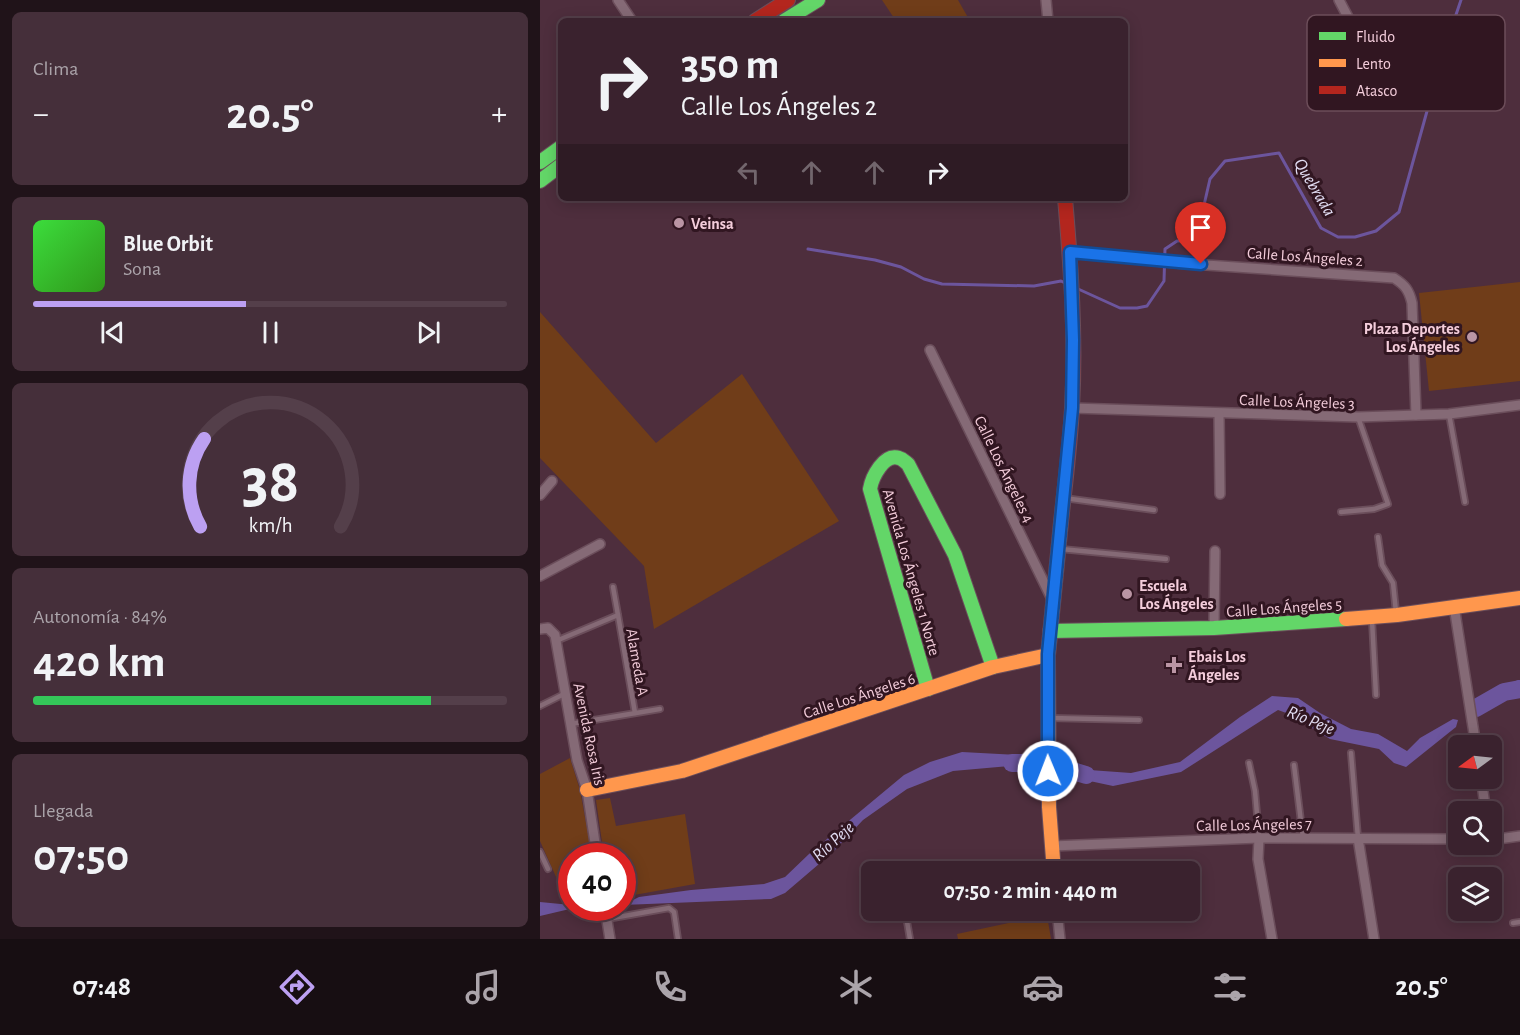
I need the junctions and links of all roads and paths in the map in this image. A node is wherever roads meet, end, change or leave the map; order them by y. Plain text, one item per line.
1 (618, 0) edge
2 (788, 0) edge
3 (818, 0) edge
4 (1046, 0) edge
5 (1340, 0) edge
6 (771, 11) edge
7 (1348, 15) edge
8 (630, 18) edge
9 (789, 18) edge
10 (1048, 18) edge
11 (558, 145) edge
12 (558, 147) edge
13 (540, 154) edge
14 (540, 162) edge
15 (558, 167) edge
16 (540, 181) edge
17 (1065, 201) edge
18 (1070, 252) junction
19 (930, 350) dead end
20 (1520, 405) edge
21 (1072, 408) junction
22 (1219, 414) junction
23 (1449, 414) junction
24 (1416, 415) junction
25 (1358, 417) junction
26 (552, 481) dead end
27 (1220, 494) dead end
28 (540, 495) edge
29 (1062, 498) junction
30 (1465, 502) dead end
31 (1154, 510) dead end
32 (1341, 512) dead end
33 (1378, 537) dead end
34 (600, 544) dead end
35 (1057, 548) junction
36 (1215, 550) dead end
37 (1166, 559) dead end
38 (540, 576) edge
39 (613, 587) dead end
40 (1520, 598) edge
41 (1053, 601) junction
42 (1454, 606) junction
43 (618, 615) junction
44 (1397, 615) junction
45 (1372, 617) junction
46 (1214, 628) junction
47 (540, 629) edge
48 (1050, 631) junction
49 (556, 641) junction
50 (1048, 654) junction
51 (993, 667) junction
52 (928, 689) junction
53 (566, 693) junction
54 (1376, 695) dead end
55 (540, 706) edge
56 (660, 709) dead end
57 (635, 713) junction
58 (1047, 718) junction
59 (1139, 720) dead end
60 (570, 724) junction
61 (1474, 735) edge
62 (1350, 753) dead end
63 (1249, 763) dead end
64 (1294, 765) dead end
65 (587, 790) junction
66 (1520, 836) edge
67 (1259, 838) junction
68 (1303, 838) junction
69 (1358, 838) junction
70 (1502, 838) edge
71 (1448, 840) edge
72 (595, 843) edge
73 (1052, 846) junction
74 (540, 852) edge
75 (1053, 861) edge
76 (548, 869) dead end
77 (636, 914) edge
78 (607, 921) edge
79 (907, 921) edge
80 (1058, 921) edge
81 (1520, 922) edge
82 (1513, 923) dead end
83 (610, 939) edge
84 (678, 939) edge
85 (910, 939) edge
86 (1060, 939) edge
87 (1272, 939) edge
88 (1374, 939) edge

1 - 8 street
2 - 6 main road
3 - 9 main road
4 - 10 street
5 - 7 street
11 - 13 lane
12 - 14 main road
15 - 16 main road
17 - 18 main road
18 - 21 main road
18 - 24 street, Calle Los Ángeles 2
19 - 41 street, Calle Los Ángeles 4
20 - 23 street, Calle Los Ángeles 3
21 - 22 street, Calle Los Ángeles 3
21 - 29 main road
22 - 25 street, Calle Los Ángeles 3
22 - 27 street
23 - 24 street, Calle Los Ángeles 3
23 - 30 lane
24 - 25 street, Calle Los Ángeles 3
25 - 32 lane
26 - 28 street
29 - 31 lane
29 - 35 main road
33 - 44 lane
34 - 38 street
35 - 37 lane
35 - 41 main road
36 - 46 street
39 - 43 lane, Alameda A
40 - 42 main road, Calle Los Ángeles 5
41 - 48 main road
42 - 44 main road, Calle Los Ángeles 5
42 - 61 street
43 - 49 lane, Alameda A
43 - 57 lane, Alameda A
44 - 45 main road, Calle Los Ángeles 5
45 - 46 main road, Calle Los Ángeles 5
45 - 54 lane
46 - 48 main road, Calle Los Ángeles 5
47 - 49 street
48 - 50 main road
49 - 53 street, Avenida Rosa Iris
50 - 51 main road, Calle Los Ángeles 6
50 - 58 main road
51 - 52 main road, Calle Los Ángeles 6
51 - 52 main road, Avenida Los Ángeles 1 Norte
52 - 65 main road, Calle Los Ángeles 6
53 - 55 lane
53 - 60 street, Avenida Rosa Iris
56 - 57 lane
57 - 60 lane
58 - 59 lane
58 - 73 main road
60 - 65 street, Avenida Rosa Iris
62 - 69 lane
63 - 67 lane
64 - 68 lane
65 - 72 street, Avenida Rosa Iris
66 - 70 street
67 - 68 street, Calle Los Ángeles 7
67 - 73 street, Calle Los Ángeles 7
67 - 87 street
68 - 69 street, Calle Los Ángeles 7
69 - 71 street, Calle Los Ángeles 7
69 - 88 street
73 - 75 main road
74 - 76 lane
77 - 84 lane
78 - 83 street
79 - 85 lane
80 - 86 street
81 - 82 lane

